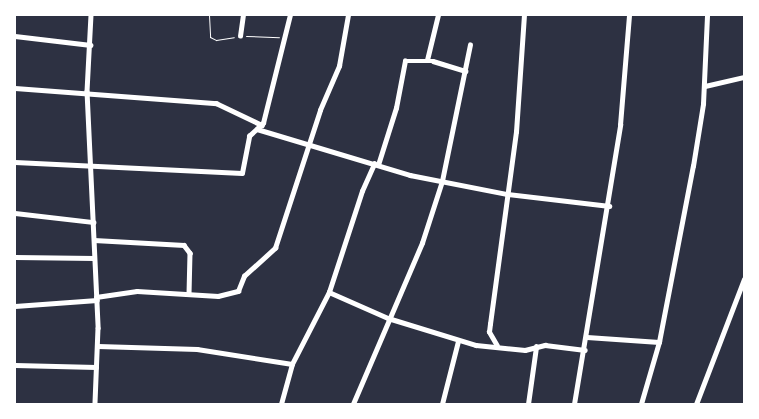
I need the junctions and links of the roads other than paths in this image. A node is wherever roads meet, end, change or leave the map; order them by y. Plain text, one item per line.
1 (91, 15) edge
2 (243, 15) edge
3 (290, 15) edge
4 (348, 15) edge
5 (438, 15) edge
6 (524, 15) edge
7 (629, 15) edge
8 (707, 15) edge
9 (15, 36) edge
10 (240, 36) dead end
11 (90, 45) junction
12 (470, 45) dead end
13 (427, 60) junction
14 (466, 71) junction
15 (744, 77) edge
16 (705, 86) junction
17 (15, 88) edge
18 (87, 91) junction
19 (260, 127) junction
20 (310, 146) junction
21 (15, 162) edge
22 (376, 165) junction
23 (91, 168) junction
24 (442, 181) junction
25 (507, 194) junction
26 (609, 206) junction
27 (15, 213) edge
28 (93, 222) junction
29 (94, 240) junction
30 (15, 257) edge
31 (94, 258) junction
32 (744, 279) edge
33 (329, 292) junction
34 (190, 294) junction
35 (96, 299) junction
36 (15, 306) edge
37 (388, 318) junction
38 (586, 337) junction
39 (458, 341) junction
40 (658, 342) junction
41 (98, 346) junction
42 (497, 346) junction
43 (536, 347) junction
44 (585, 350) junction
45 (292, 364) junction
46 (15, 365) edge
47 (96, 367) junction
48 (95, 404) edge
49 (281, 404) edge
50 (353, 404) edge
51 (442, 404) edge
52 (528, 404) edge
53 (574, 404) edge
54 (641, 404) edge
55 (697, 404) edge

1 - 11 street
2 - 10 street
3 - 19 street
4 - 20 street
5 - 13 street
6 - 25 street
7 - 26 street
8 - 16 street
9 - 11 street
11 - 18 street
12 - 14 street
13 - 14 street
13 - 22 street
14 - 24 street
15 - 16 street
16 - 40 street
17 - 18 street
18 - 19 street
18 - 23 street
19 - 20 street
19 - 23 street
20 - 22 street
20 - 34 street
21 - 23 street
22 - 24 street
22 - 33 street
23 - 28 street
24 - 25 street
24 - 37 street
25 - 26 street
25 - 42 street
26 - 38 street
27 - 28 street
28 - 29 street
29 - 31 street
29 - 34 street
30 - 31 street
31 - 35 street
32 - 55 street
33 - 37 street
33 - 45 street
34 - 35 street
35 - 36 street
35 - 41 street
37 - 39 street
37 - 50 street
38 - 40 street
38 - 44 street
39 - 42 street
39 - 51 street
40 - 54 street
41 - 45 street
41 - 47 street
42 - 43 street
43 - 44 street
43 - 52 street
44 - 53 street
45 - 49 street
46 - 47 street
47 - 48 street

